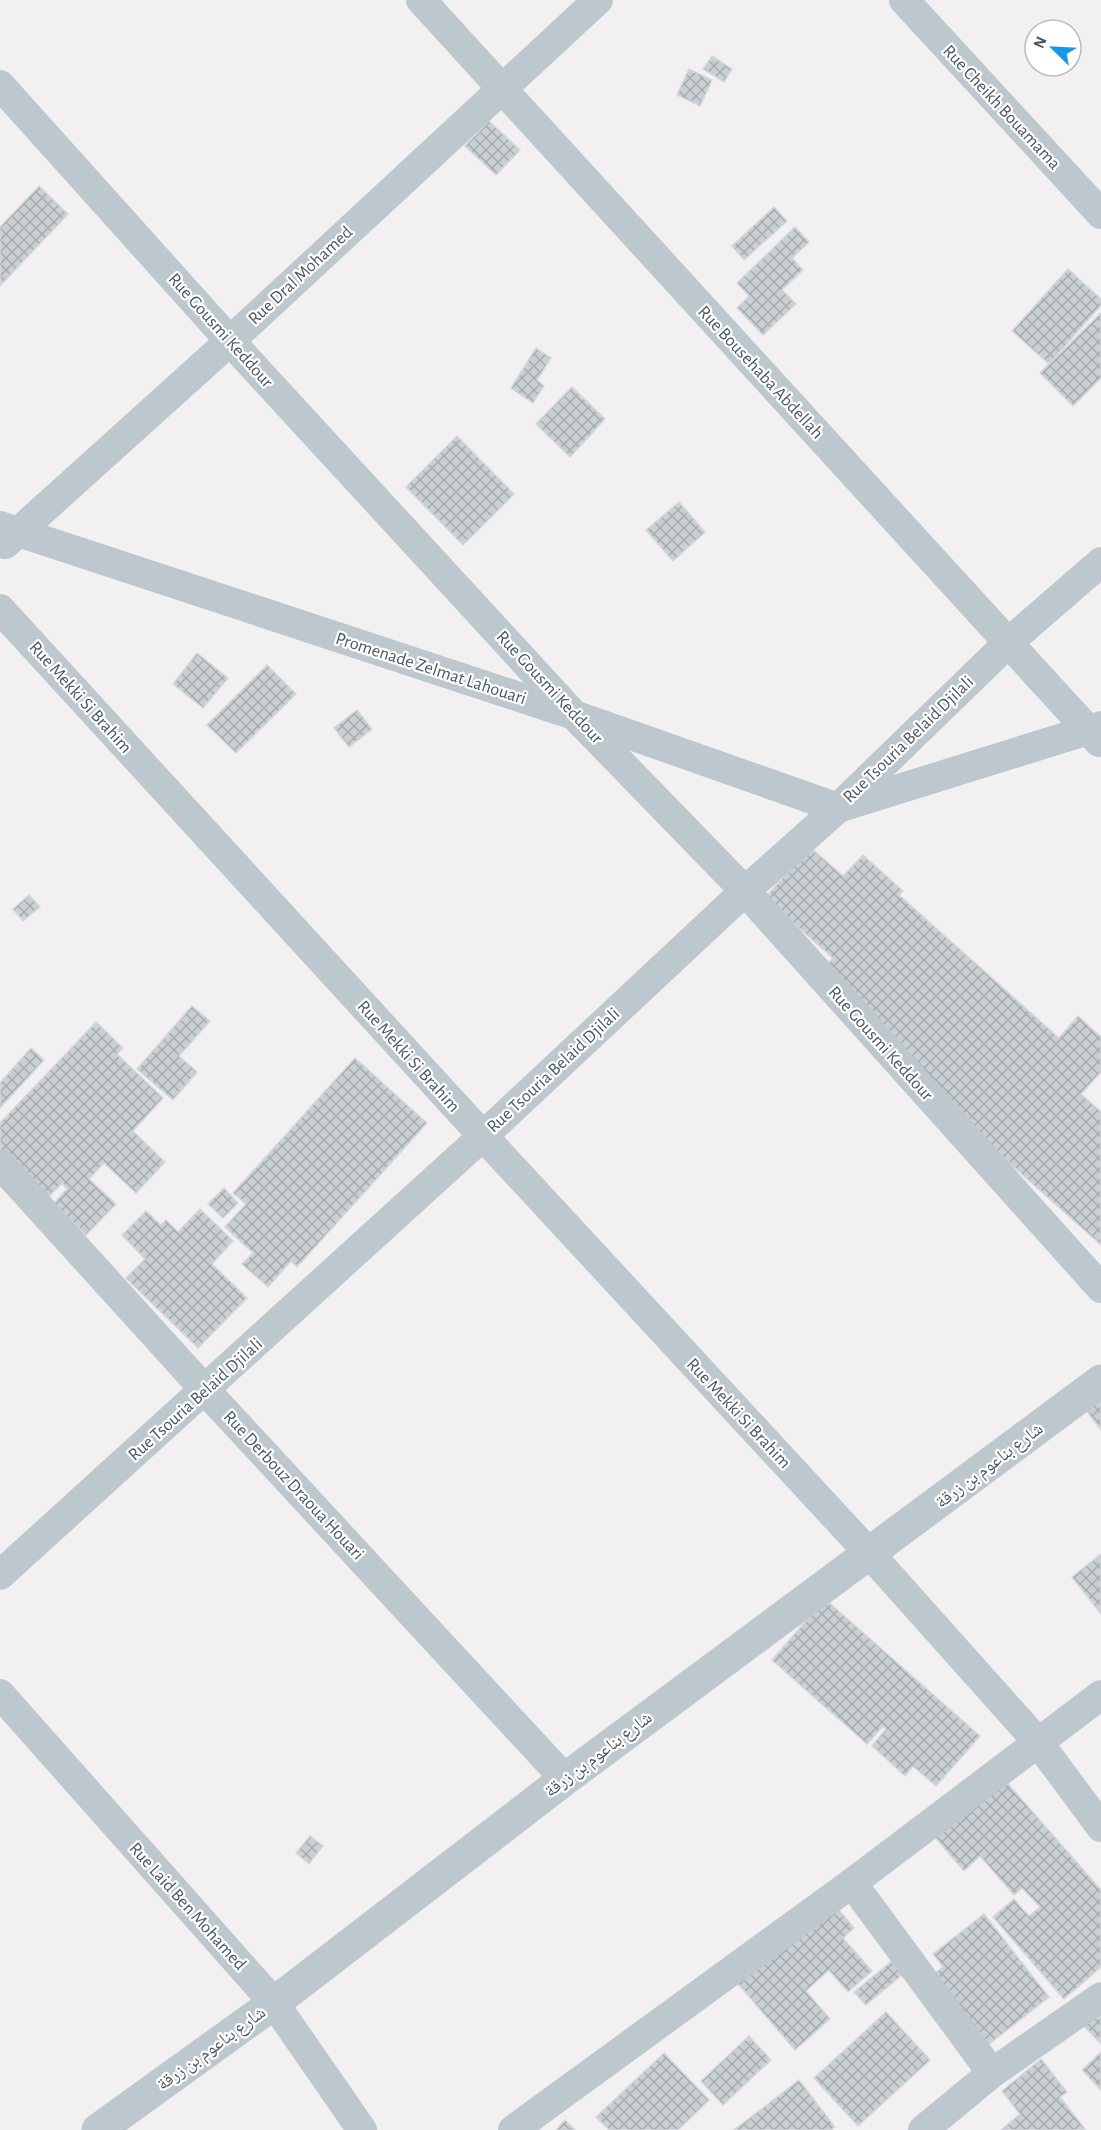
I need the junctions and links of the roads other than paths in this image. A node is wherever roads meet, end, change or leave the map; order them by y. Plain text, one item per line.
1 (421, 0) edge
2 (598, 0) edge
3 (904, 0) edge
4 (0, 85) edge
5 (502, 89) junction
6 (1101, 214) edge
7 (230, 341) junction
8 (6, 535) edge
9 (1101, 562) edge
10 (0, 609) edge
11 (1009, 642) junction
12 (574, 715) junction
13 (1096, 733) edge
14 (838, 808) junction
15 (745, 891) junction
16 (483, 1136) junction
17 (0, 1164) edge
18 (1101, 1288) edge
19 (1101, 1381) edge
20 (205, 1390) junction
21 (869, 1553) junction
22 (0, 1575) edge
23 (0, 1694) edge
24 (1101, 1695) edge
25 (1038, 1742) junction
26 (565, 1779) junction
27 (1101, 1827) edge
28 (852, 1883) junction
29 (1101, 1997) edge
30 (274, 2003) junction
31 (992, 2073) junction
32 (98, 2130) edge
33 (362, 2130) edge
34 (513, 2130) edge
35 (923, 2130) edge

1 - 5 street, Rue Bousehaba Abdellah
2 - 5 street, Rue Dral Mohamed
3 - 6 street, Rue Cheikh Bouamama
4 - 7 street, Rue Gousmi Keddour
5 - 7 street, Rue Dral Mohamed
5 - 11 street, Rue Bousehaba Abdellah
7 - 8 street, Rue Dral Mohamed
7 - 12 street, Rue Gousmi Keddour
8 - 12 street, Promenade Zelmat Lahouari
9 - 11 street, Rue Tsouria Belaid Djilali
10 - 16 street, Rue Mekki Si Brahim
11 - 13 street, Rue Bousehaba Abdellah
11 - 14 street, Rue Tsouria Belaid Djilali
12 - 14 street, Promenade Zelmat Lahouari
12 - 15 street, Rue Gousmi Keddour
13 - 14 street
14 - 15 street, Rue Tsouria Belaid Djilali
15 - 16 street, Rue Tsouria Belaid Djilali
15 - 18 street, Rue Gousmi Keddour
16 - 20 street, Rue Tsouria Belaid Djilali
16 - 21 street, Rue Mekki Si Brahim
17 - 20 street, Rue Derbouz Draoua Houari
19 - 21 street, شارع بناعوم بن زرقة
20 - 22 street, Rue Tsouria Belaid Djilali
20 - 26 street, Rue Derbouz Draoua Houari
21 - 25 street, Rue Mekki Si Brahim
21 - 26 street, شارع بناعوم بن زرقة
23 - 30 street, Rue Laid Ben Mohamed
24 - 25 street
25 - 27 street, Rue Mekki Si Brahim
25 - 28 street
26 - 30 street, شارع بناعوم بن زرقة
28 - 31 street
28 - 34 street
29 - 31 street
30 - 32 street, شارع بناعوم بن زرقة
30 - 33 street, Rue Laid Ben Mohamed
31 - 35 street

